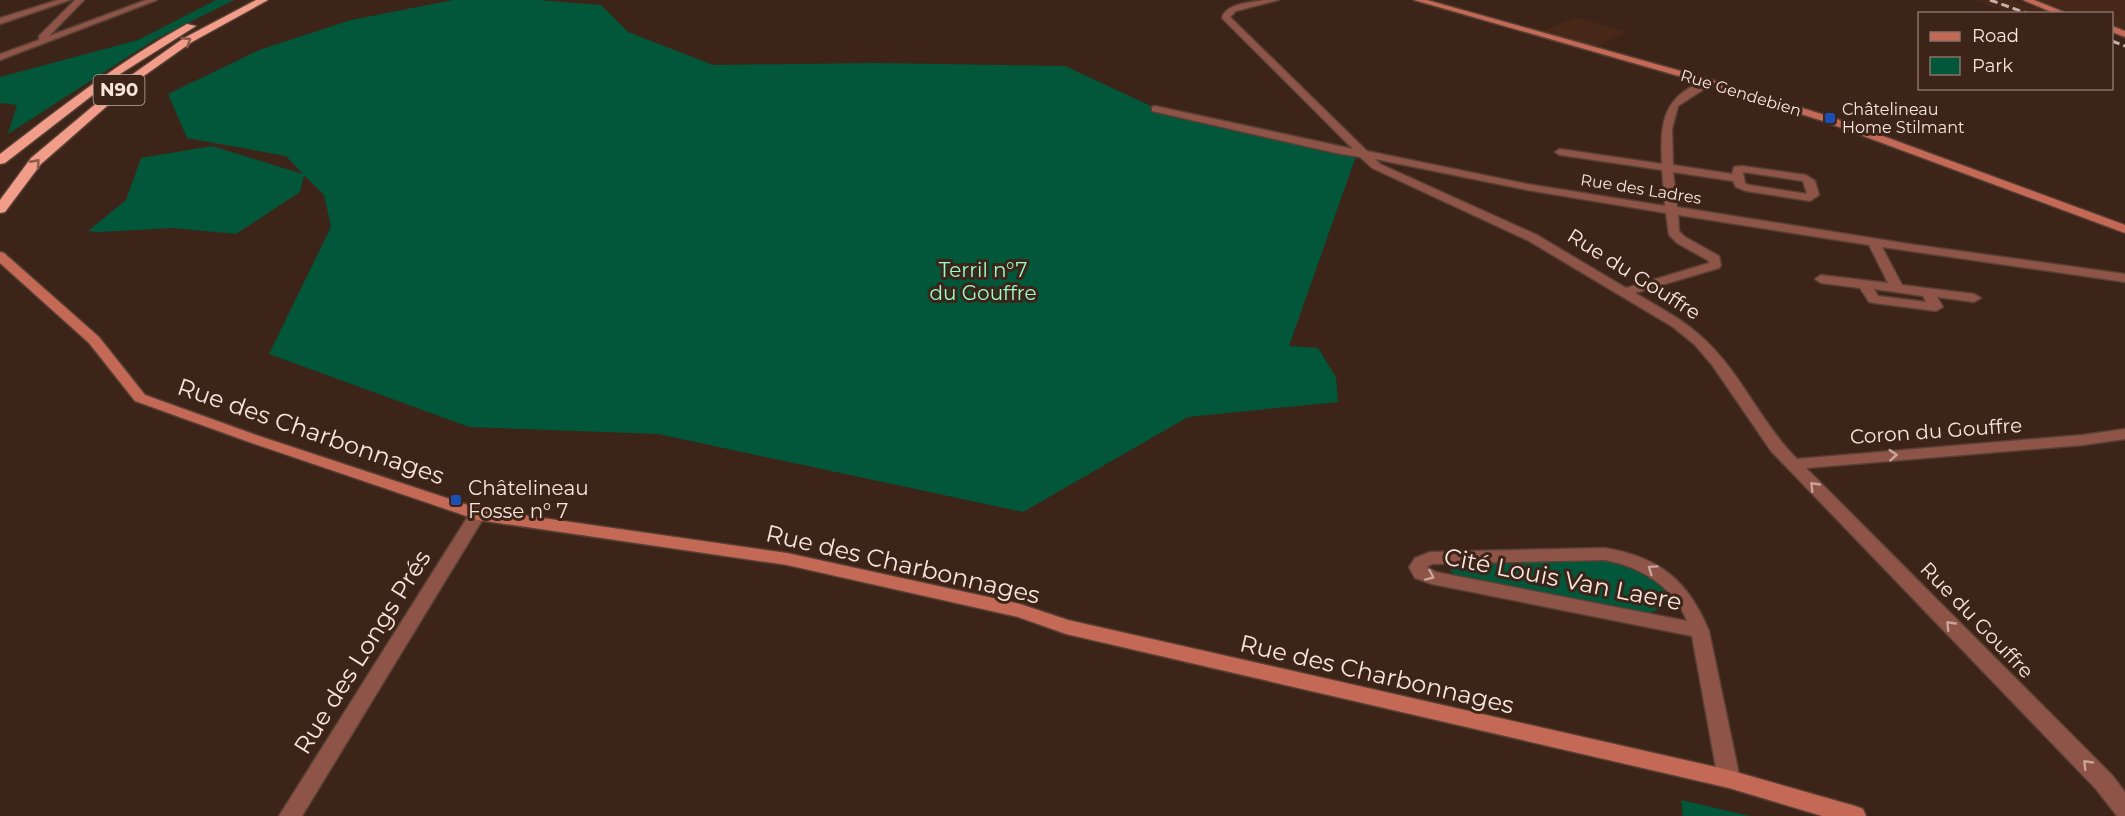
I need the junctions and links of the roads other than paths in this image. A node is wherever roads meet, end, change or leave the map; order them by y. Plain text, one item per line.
1 (66, 0) edge
2 (80, 0) edge
3 (153, 0) edge
4 (243, 0) edge
5 (263, 0) edge
6 (1275, 0) edge
7 (1418, 0) edge
8 (2027, 0) edge
9 (2060, 12) edge
10 (0, 21) edge
11 (38, 43) junction
12 (0, 57) edge
13 (1710, 82) junction
14 (1155, 109) dead end
15 (1560, 152) dead end
16 (1362, 154) junction
17 (0, 160) edge
18 (1668, 167) junction
19 (1737, 178) junction
20 (0, 209) edge
21 (1671, 210) junction
22 (2125, 229) edge
23 (1874, 243) junction
24 (0, 256) edge
25 (2125, 278) edge
26 (1821, 279) dead end
27 (1864, 285) junction
28 (1897, 288) junction
29 (1626, 292) junction
30 (1927, 292) junction
31 (1974, 298) dead end
32 (2125, 434) edge
33 (1793, 464) junction
34 (478, 514) junction
35 (1700, 631) junction
36 (1729, 779) junction
37 (2125, 809) edge
38 (290, 816) edge
39 (1855, 816) edge

1 - 10 street
2 - 11 street
3 - 11 street
4 - 17 highway, N90
20 -> 5 highway, N90
6 - 16 street, Rue du Gouffre
7 - 13 street, Rue Gendebien
8 - 9 street
11 - 12 street
13 - 18 street
13 - 22 street, Rue Gendebien
14 - 16 street, Rue des Ladres
15 - 18 street
16 - 21 street, Rue des Ladres
16 - 29 street, Rue du Gouffre
18 - 19 street
18 - 21 street
19 - 19 street
21 - 23 street, Rue des Ladres
21 - 29 street
23 - 25 street, Rue des Ladres
23 - 28 street
24 - 34 street, Rue des Charbonnages
26 - 27 street
27 - 28 street
27 - 30 street
28 - 30 street
29 - 33 street, Rue du Gouffre
30 - 31 street
33 -> 32 street, Coron du Gouffre
37 -> 33 street, Rue du Gouffre
34 - 36 street, Rue des Charbonnages
34 - 38 street, Rue des Longs Prés
35 -> 35 street, Cité Louis Van Laere
35 - 36 street
36 - 39 street, Rue des Charbonnages

